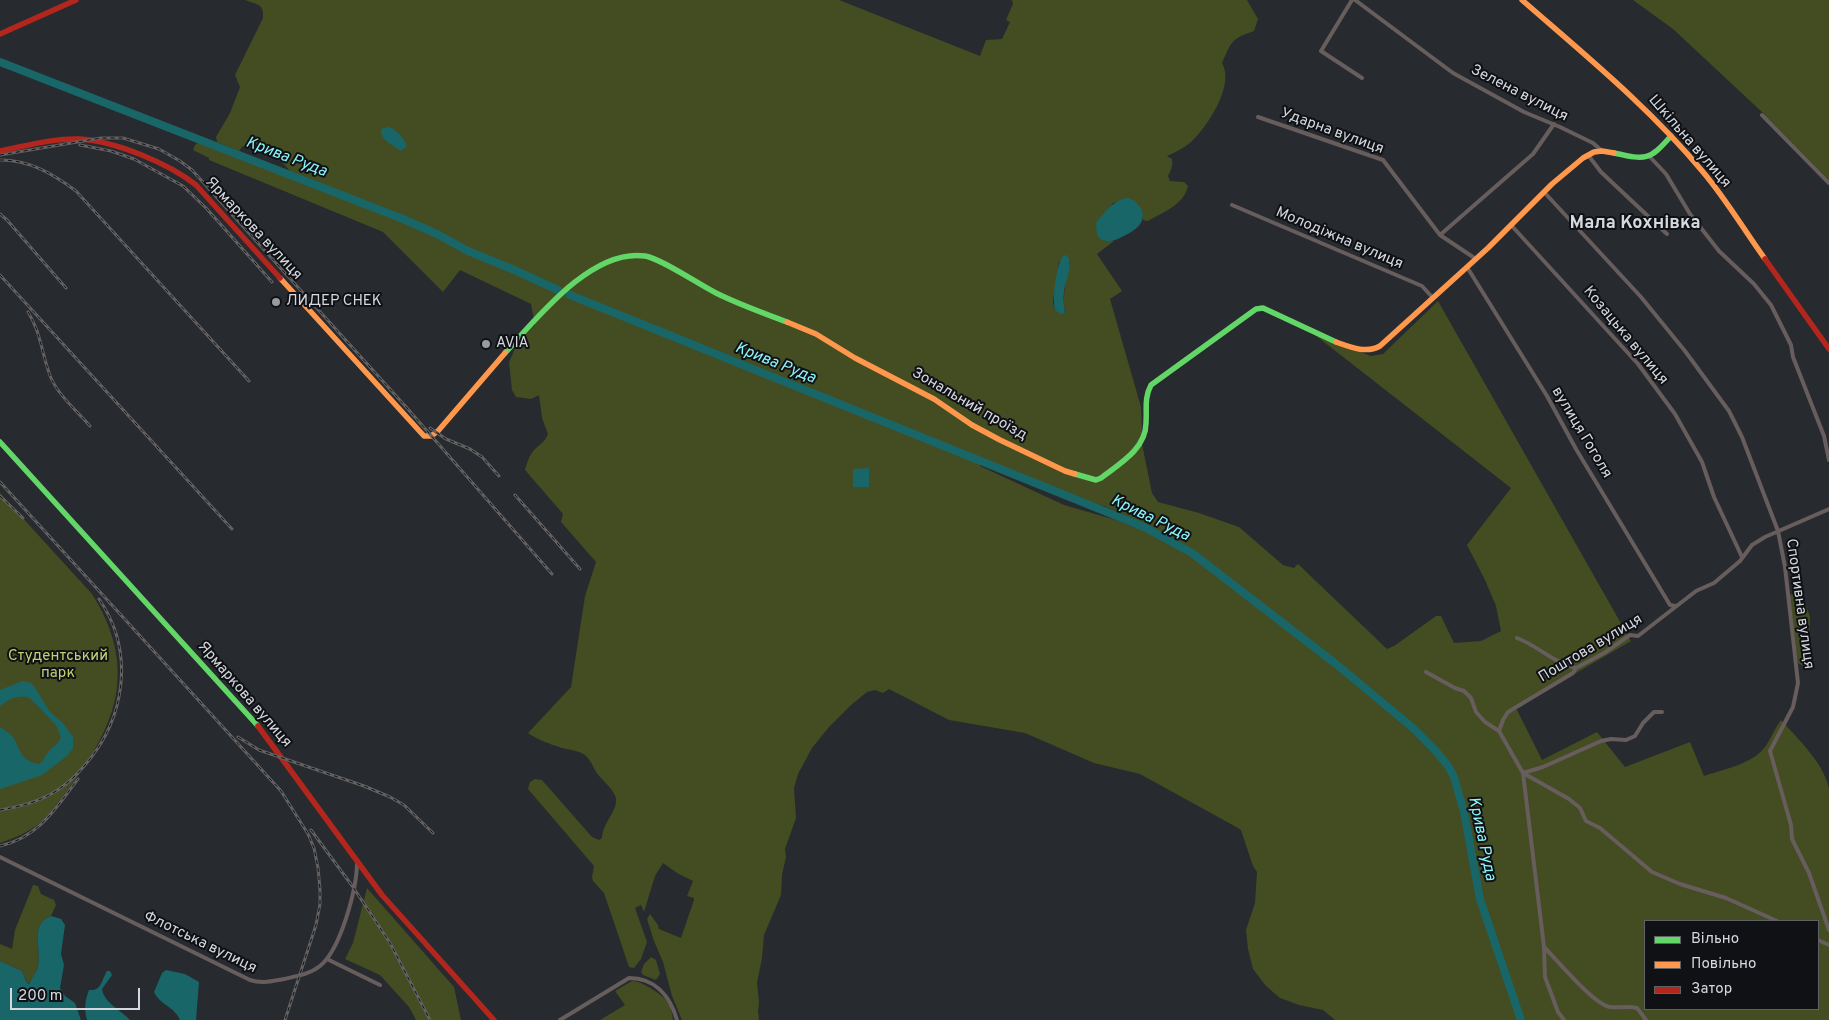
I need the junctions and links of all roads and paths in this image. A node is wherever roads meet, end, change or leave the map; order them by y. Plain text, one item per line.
1 (76, 0) edge
2 (1354, 0) edge
3 (1522, 0) edge
4 (0, 34) edge
5 (1362, 78) dead end
6 (1762, 115) dead end
7 (1258, 117) dead end
8 (1554, 124) junction
9 (1671, 136) junction
10 (0, 151) edge
11 (1602, 151) junction
12 (1588, 155) junction
13 (1650, 157) junction
14 (1829, 183) edge
15 (1544, 192) junction
16 (1232, 205) dead end
17 (1511, 225) junction
18 (1667, 234) dead end
19 (1440, 235) junction
20 (1476, 259) junction
21 (1467, 267) junction
22 (1433, 298) junction
23 (532, 324) joint
24 (1829, 349) edge
25 (0, 442) edge
26 (1829, 460) edge
27 (1829, 509) edge
28 (1778, 531) junction
29 (1742, 557) junction
30 (1676, 606) junction
31 (1517, 638) dead end
32 (1576, 668) junction
33 (1426, 672) dead end
34 (1662, 712) dead end
35 (1499, 731) junction
36 (1523, 773) junction
37 (0, 857) edge
38 (357, 861) junction
39 (1775, 920) edge
40 (1829, 930) edge
41 (1544, 947) junction
42 (327, 959) junction
43 (380, 985) dead end
44 (494, 1020) edge
45 (560, 1020) edge
46 (677, 1020) edge
47 (1564, 1020) edge
48 (1646, 1020) edge

1 - 4 street
2 - 5 street
2 - 8 street, Зелена вулиця
3 - 9 street, Шкільна вулиця
6 - 14 street
7 - 19 street, Ударна вулиця
8 - 11 street, Зелена вулиця
8 - 19 street
9 - 13 street
9 - 24 street, Шкільна вулиця
10 - 23 street, Ярмаркова вулиця
11 - 12 street
11 - 13 street
12 - 15 street
12 - 18 street
13 - 26 street
15 - 17 street
15 - 28 street, Спортивна вулиця
16 - 22 street, Молодіжна вулиця
17 - 20 street
17 - 29 street, Козацька вулиця
19 - 20 street, Ударна вулиця
20 - 21 street
21 - 22 street
21 - 30 street, вулиця Гоголя
22 - 23 street, Зональний проїзд
25 - 38 street, Ярмаркова вулиця
27 - 28 street, Поштова вулиця
28 - 29 street, Поштова вулиця
28 - 40 street, Спортивна вулиця
29 - 30 street, Поштова вулиця
30 - 32 street, Поштова вулиця
31 - 32 street
32 - 35 street, Поштова вулиця
33 - 35 street
34 - 36 street
35 - 36 street
36 - 39 street
36 - 41 street
37 - 42 street, Флотська вулиця
38 - 42 street, Флотська вулиця
38 - 44 street, Ярмаркова вулиця
41 - 47 street
41 - 48 street
42 - 43 street
45 - 46 street

